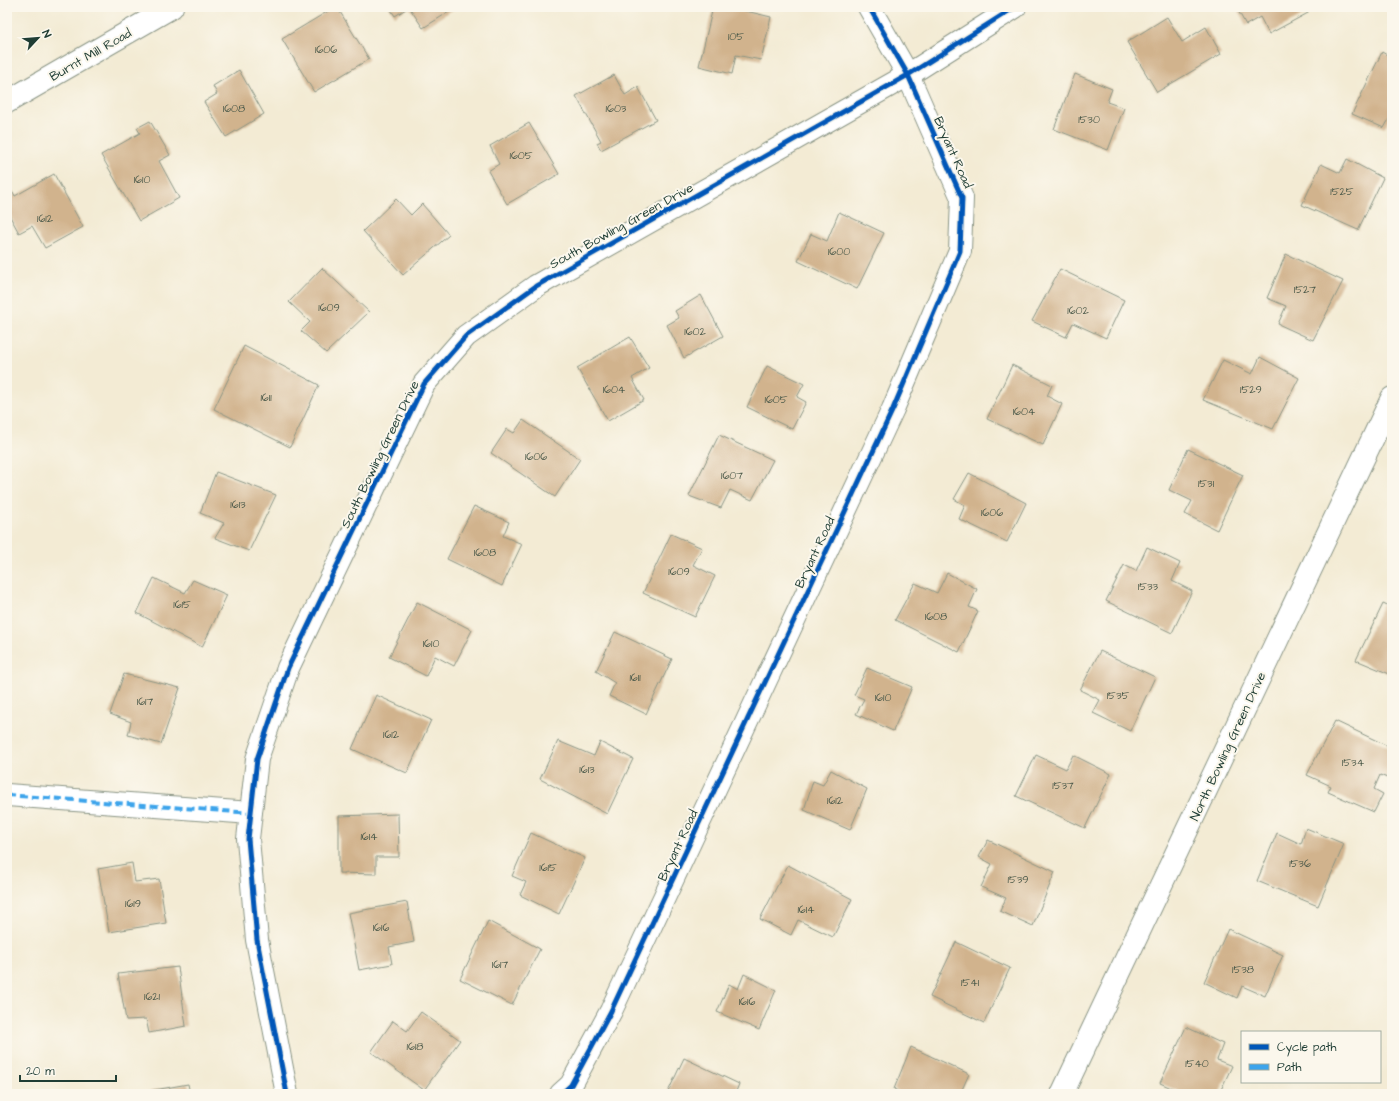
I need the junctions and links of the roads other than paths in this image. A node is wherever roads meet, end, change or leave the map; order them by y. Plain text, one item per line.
1 (172, 7) edge
2 (869, 7) edge
3 (1015, 7) edge
4 (908, 75) junction
5 (7, 102) edge
6 (1392, 398) edge
7 (7, 795) edge
8 (251, 813) junction
9 (287, 1094) edge
10 (561, 1094) edge
11 (1062, 1094) edge

1 - 5 street, Burnt Mill Road
2 - 4 street, Bryant Road
3 - 4 street, South Bowling Green Drive
4 - 8 street, South Bowling Green Drive
4 - 10 street, Bryant Road
6 - 11 street, North Bowling Green Drive
7 - 8 street
8 - 9 street, South Bowling Green Drive

